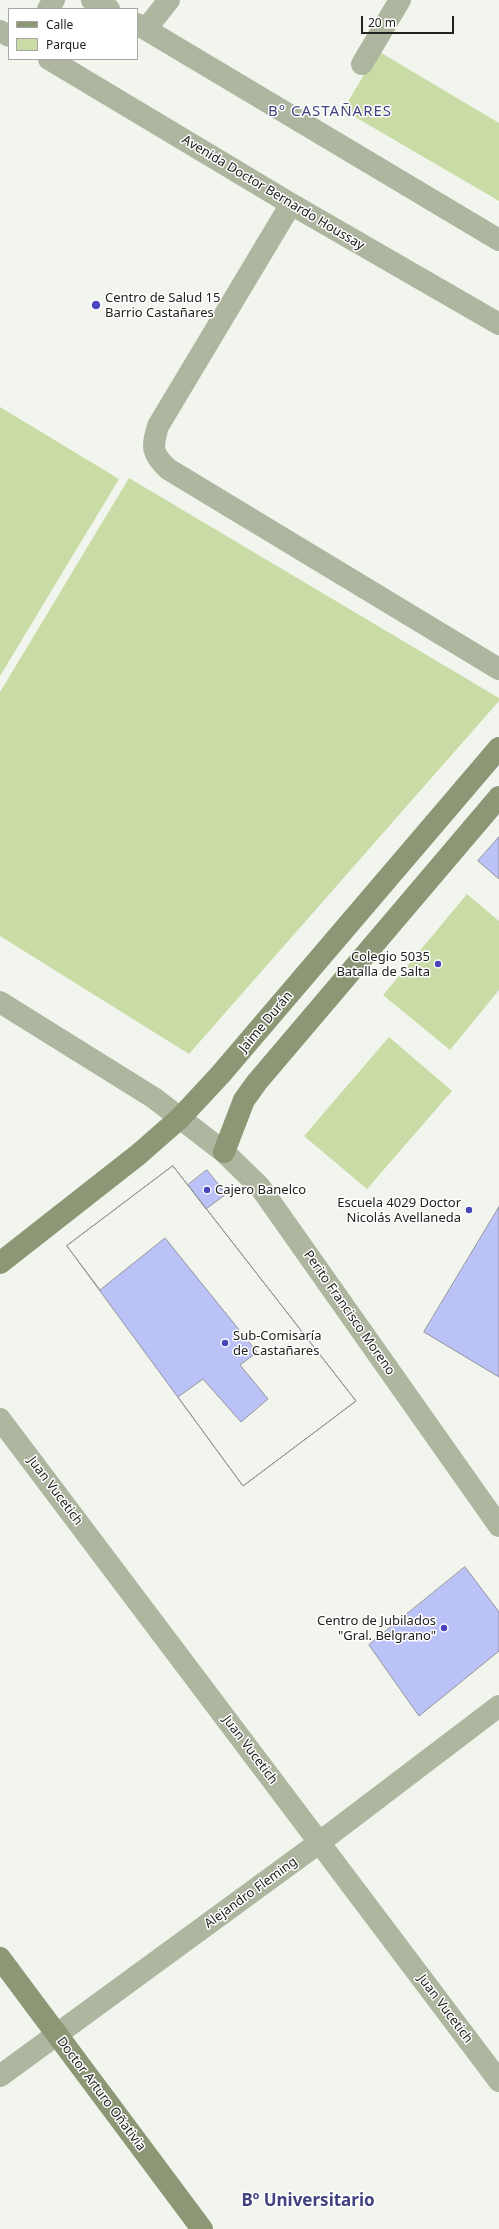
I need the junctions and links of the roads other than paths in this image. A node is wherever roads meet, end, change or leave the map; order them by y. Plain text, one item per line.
1 (92, 0) edge
2 (169, 0) edge
3 (400, 0) edge
4 (107, 8) edge
5 (141, 26) edge
6 (51, 60) edge
7 (362, 64) dead end
8 (291, 204) junction
9 (499, 240) edge
10 (499, 324) edge
11 (499, 669) edge
12 (499, 748) edge
13 (499, 797) edge
14 (0, 1002) edge
15 (180, 1118) junction
16 (224, 1152) junction
17 (0, 1263) edge
18 (0, 1419) edge
19 (499, 1526) edge
20 (499, 1706) edge
21 (320, 1842) junction
22 (0, 1958) edge
23 (56, 2035) junction
24 (0, 2076) edge
25 (499, 2081) edge
26 (202, 2229) edge

1 - 4 street
2 - 5 street
3 - 7 street
5 - 9 street
6 - 8 street, Avenida Doctor Bernardo Houssay
8 - 10 street, Avenida Doctor Bernardo Houssay
8 - 11 street
12 - 15 street, Jaime Durán
13 - 16 street
14 - 15 street, Perito Francisco Moreno
15 - 16 street, Perito Francisco Moreno
15 - 17 street, Jaime Durán
16 - 19 street, Perito Francisco Moreno
18 - 21 street, Juan Vucetich
20 - 21 street, Alejandro Fleming
21 - 23 street, Alejandro Fleming
21 - 25 street, Juan Vucetich
22 - 23 street, Doctor Arturo Oñativia
23 - 24 street, Alejandro Fleming
23 - 26 street, Doctor Arturo Oñativia

